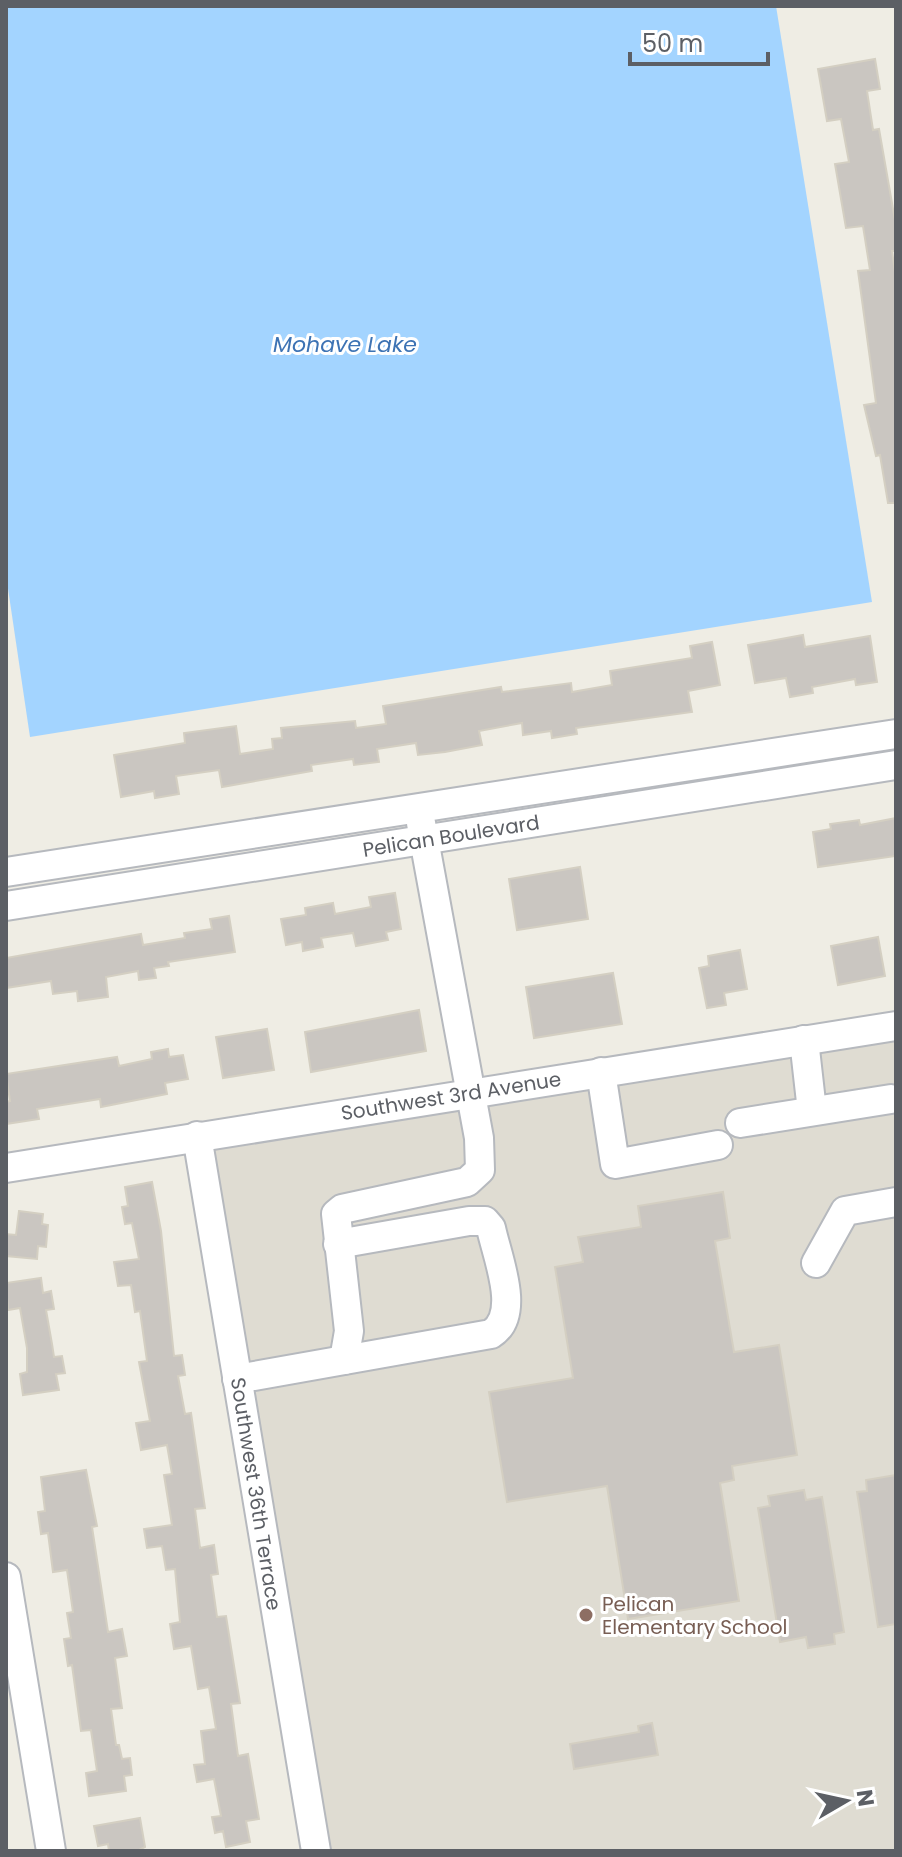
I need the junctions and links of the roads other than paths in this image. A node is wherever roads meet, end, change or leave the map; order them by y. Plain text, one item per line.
1 (896, 734) edge
2 (896, 765) edge
3 (418, 807) junction
4 (425, 840) junction
5 (6, 872) edge
6 (6, 906) edge
7 (896, 1026) edge
8 (804, 1040) junction
9 (601, 1072) junction
10 (470, 1091) junction
11 (891, 1099) dead end
12 (812, 1111) junction
13 (740, 1123) dead end
14 (197, 1136) junction
15 (718, 1145) dead end
16 (6, 1168) edge
17 (896, 1202) edge
18 (338, 1244) junction
19 (816, 1263) dead end
20 (344, 1360) junction
21 (237, 1379) junction
22 (6, 1577) edge
23 (51, 1851) edge
24 (316, 1851) edge

1 - 3 street, Pelican Boulevard
2 - 4 street, Pelican Boulevard
3 - 4 street
3 - 5 street, Pelican Boulevard
4 - 6 street, Pelican Boulevard
4 - 10 street
7 - 8 street, Southwest 3rd Avenue
8 - 9 street, Southwest 3rd Avenue
8 - 12 street
9 - 10 street, Southwest 3rd Avenue
9 - 15 street
10 - 14 street, Southwest 3rd Avenue
10 - 18 street
11 - 12 street
12 - 13 street
14 - 16 street, Southwest 3rd Avenue
14 - 21 street, Southwest 36th Terrace
17 - 19 street
18 - 20 street
18 - 20 street
20 - 21 street
21 - 24 street, Southwest 36th Terrace
22 - 23 street

